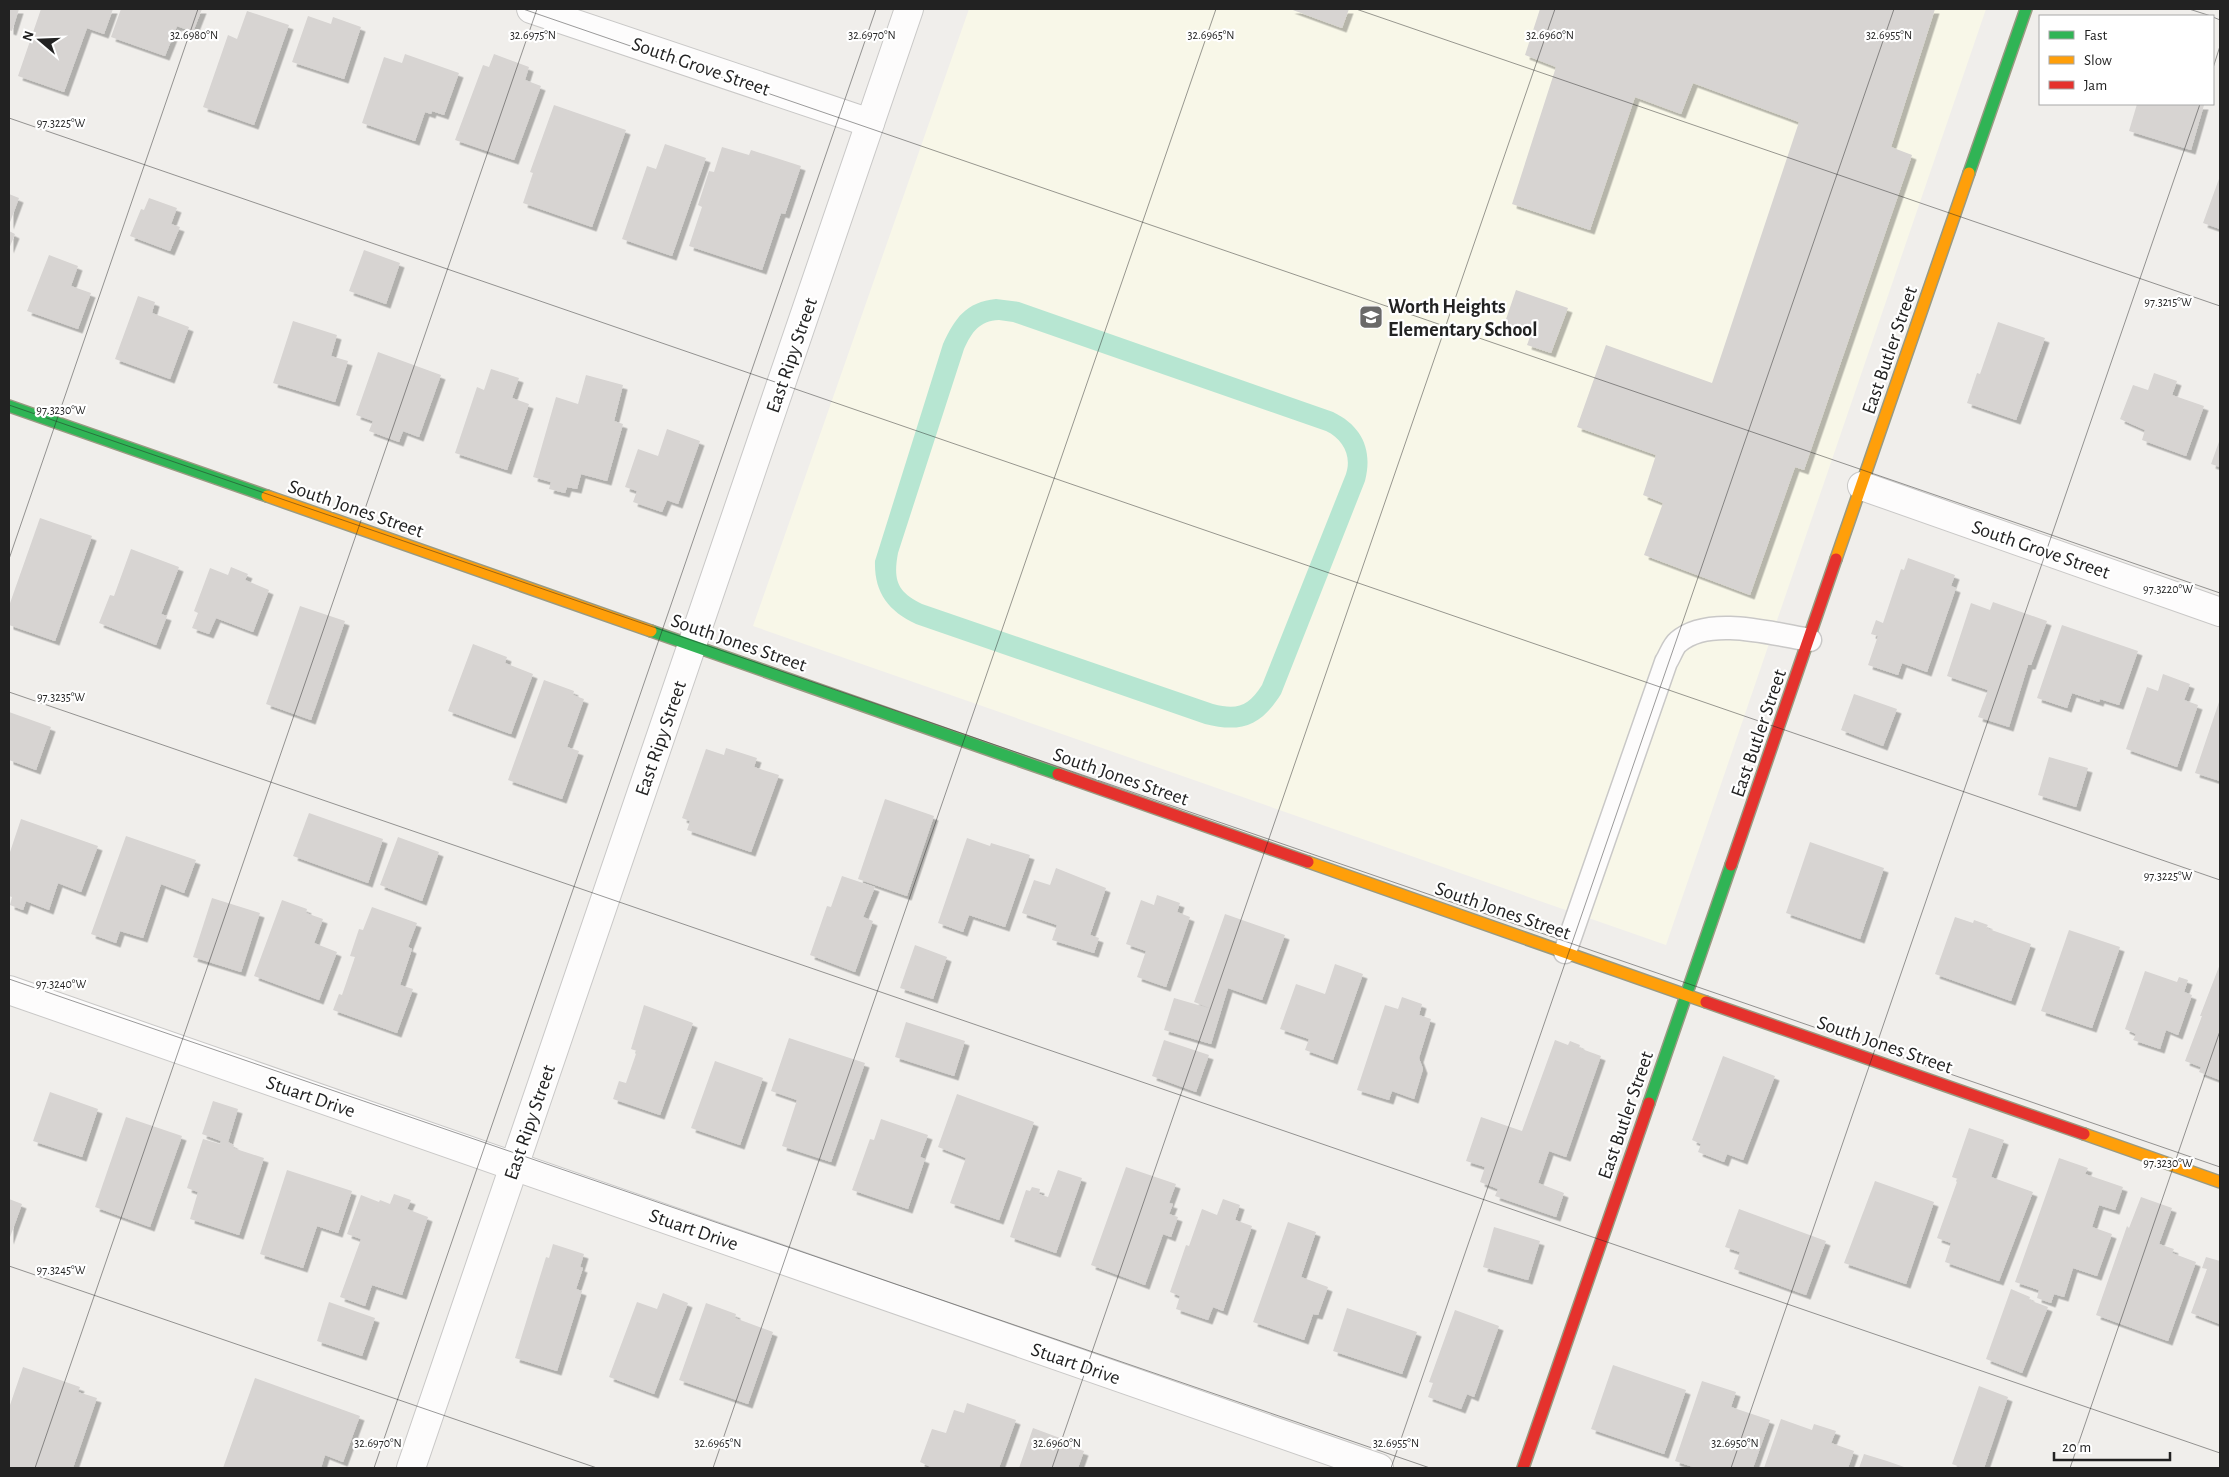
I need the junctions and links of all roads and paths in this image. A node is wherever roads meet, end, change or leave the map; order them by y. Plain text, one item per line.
1 (531, 9) edge
2 (909, 9) edge
3 (2026, 9) edge
4 (870, 123) junction
5 (9, 406) edge
6 (1862, 486) junction
7 (2220, 612) edge
8 (1810, 640) junction
9 (692, 646) junction
10 (1565, 952) junction
11 (9, 990) edge
12 (1687, 994) junction
13 (514, 1166) junction
14 (2220, 1182) edge
15 (411, 1468) edge
16 (1379, 1468) edge
17 (1523, 1468) edge

1 - 4 street, South Grove Street
2 - 4 street, East Ripy Street
3 - 6 street, East Butler Street
4 - 9 street, East Ripy Street
5 - 9 street, South Jones Street
6 - 7 street, South Grove Street
6 - 8 street, East Butler Street
8 - 10 lane
8 - 12 street, East Butler Street
9 - 10 street, South Jones Street
9 - 13 street, East Ripy Street
10 - 12 street, South Jones Street
11 - 13 street, Stuart Drive
12 - 14 street, South Jones Street
12 - 17 street, East Butler Street
13 - 15 street, East Ripy Street
13 - 16 street, Stuart Drive

